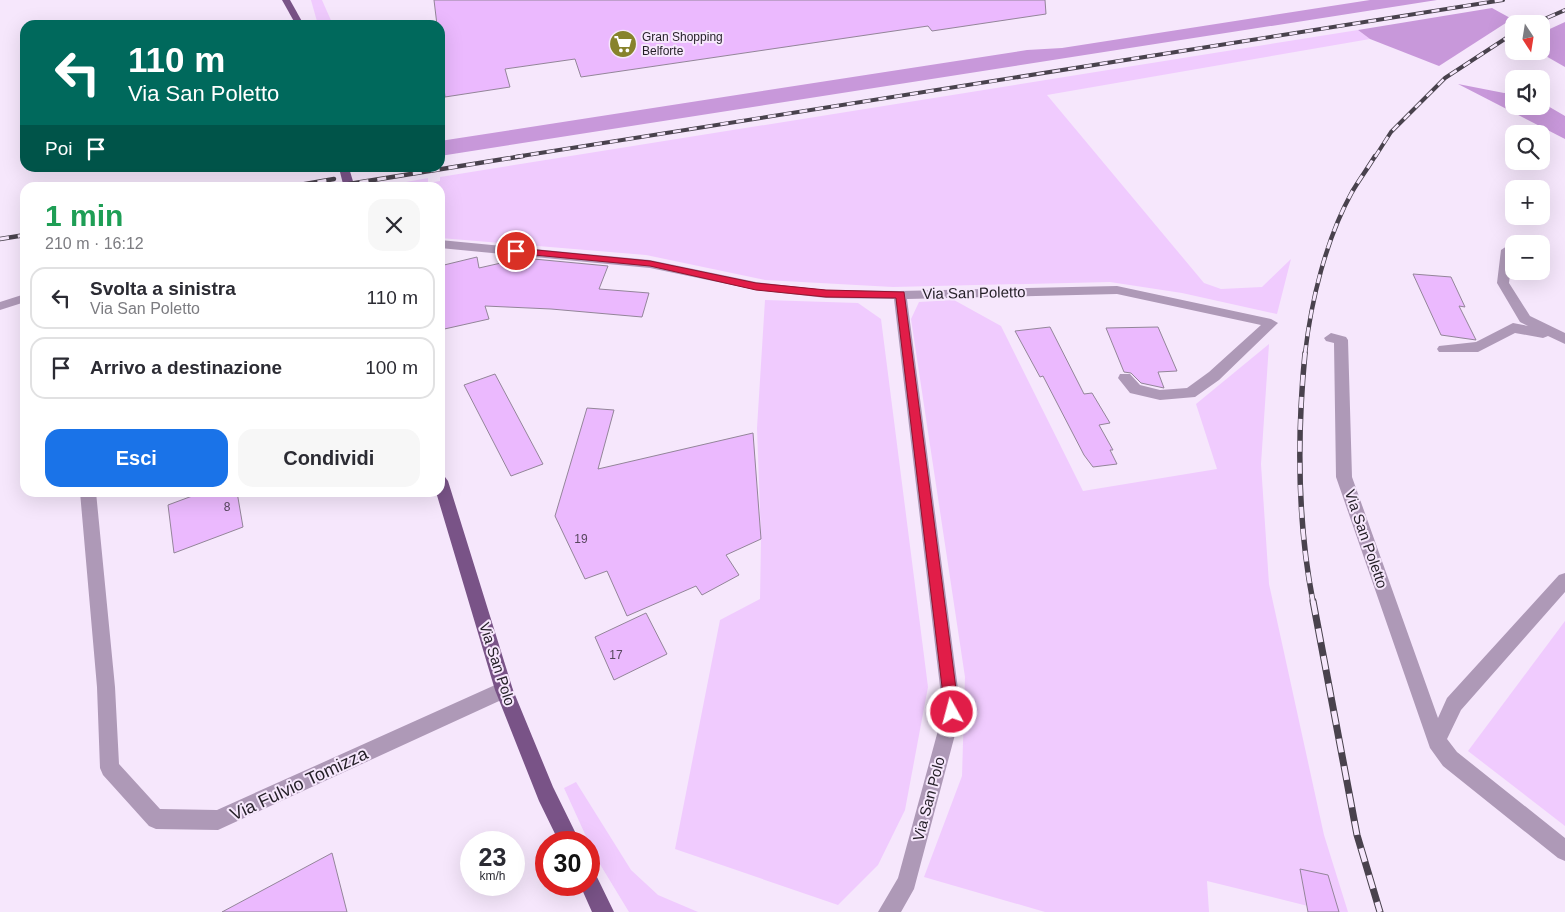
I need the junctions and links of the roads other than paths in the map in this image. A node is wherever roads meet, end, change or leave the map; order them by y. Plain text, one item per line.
1 (286, 0) edge
2 (297, 20) edge
3 (445, 244) edge
4 (1505, 266) edge
5 (900, 295) junction
6 (20, 300) edge
7 (0, 306) edge
8 (1561, 337) edge
9 (1331, 338) dead end
10 (1444, 349) dead end
11 (1125, 378) dead end
12 (445, 496) edge
13 (88, 497) edge
14 (1565, 580) edge
15 (504, 690) junction
16 (1436, 740) junction
17 (564, 831) edge
18 (1565, 851) edge
19 (596, 896) edge
20 (603, 912) edge
21 (889, 912) edge

1 - 2 main road
3 - 5 street, Via San Poletto
4 - 8 street
5 - 11 street, Via San Poletto
5 - 21 street, Via San Polo
6 - 7 street
8 - 10 street
9 - 16 street, Via San Poletto
12 - 15 main road, Via San Polo
13 - 15 street, Via Fulvio Tomizza
14 - 16 street
15 - 17 main road, Via San Polo
16 - 18 street
19 - 20 main road

